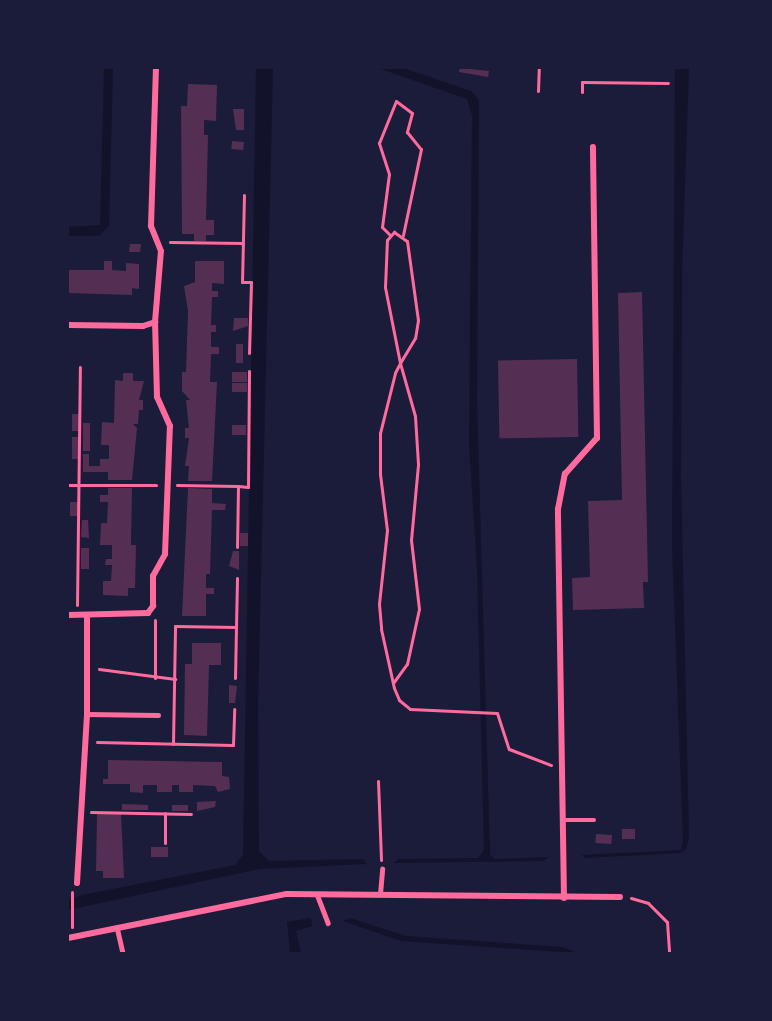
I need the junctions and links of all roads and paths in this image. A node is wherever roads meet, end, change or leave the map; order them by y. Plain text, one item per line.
1 (156, 68) edge
2 (539, 68) edge
3 (668, 83) dead end
4 (538, 91) dead end
5 (582, 92) dead end
6 (593, 147) dead end
7 (244, 195) dead end
8 (390, 235) junction
9 (403, 235) junction
10 (158, 242) junction
11 (243, 243) junction
12 (155, 322) junction
13 (68, 325) edge
14 (249, 353) dead end
15 (400, 363) junction
16 (80, 367) dead end
17 (249, 371) dead end
18 (238, 486) dead end
19 (237, 578) dead end
20 (152, 611) junction
21 (68, 615) edge
22 (76, 615) junction
23 (87, 616) junction
24 (236, 627) junction
25 (87, 669) junction
26 (155, 678) junction
27 (174, 678) junction
28 (235, 678) dead end
29 (393, 683) junction
30 (234, 709) dead end
31 (87, 714) junction
32 (158, 715) dead end
33 (86, 742) junction
34 (173, 744) junction
35 (562, 765) junction
36 (378, 781) dead end
37 (82, 810) junction
38 (165, 813) junction
39 (191, 813) dead end
40 (563, 820) junction
41 (594, 820) dead end
42 (165, 843) dead end
43 (382, 869) joint
44 (77, 883) dead end
45 (72, 893) dead end
46 (317, 894) junction
47 (380, 894) junction
48 (620, 897) joint
49 (564, 898) junction
50 (72, 916) dead end
51 (328, 923) dead end
52 (117, 927) junction
53 (68, 938) edge
54 (123, 954) edge
55 (669, 954) edge

1 - 10 street
2 - 4 path
3 - 5 path
6 - 35 street
7 - 11 path
8 - 9 path
8 - 9 path
8 - 15 path
9 - 15 path
10 - 11 path
10 - 12 street
11 - 14 path
12 - 13 street
12 - 20 street
15 - 29 path
15 - 29 path
16 - 22 path
17 - 18 path
19 - 24 path
20 - 23 street
20 - 26 path
21 - 22 street
22 - 23 street
23 - 25 street
24 - 27 path
24 - 28 path
25 - 26 path
25 - 31 street
26 - 27 path
27 - 34 path
29 - 35 path
30 - 34 path
31 - 32 lane
31 - 33 street
33 - 34 path
33 - 37 street
35 - 40 street
36 - 43 path
37 - 38 path
37 - 44 street
38 - 39 path
38 - 42 path
40 - 41 lane
40 - 49 street
43 - 47 lane
45 - 50 path
46 - 47 street
46 - 51 lane
46 - 52 street
47 - 49 street
48 - 49 street
48 - 55 path
52 - 53 street
52 - 54 lane

